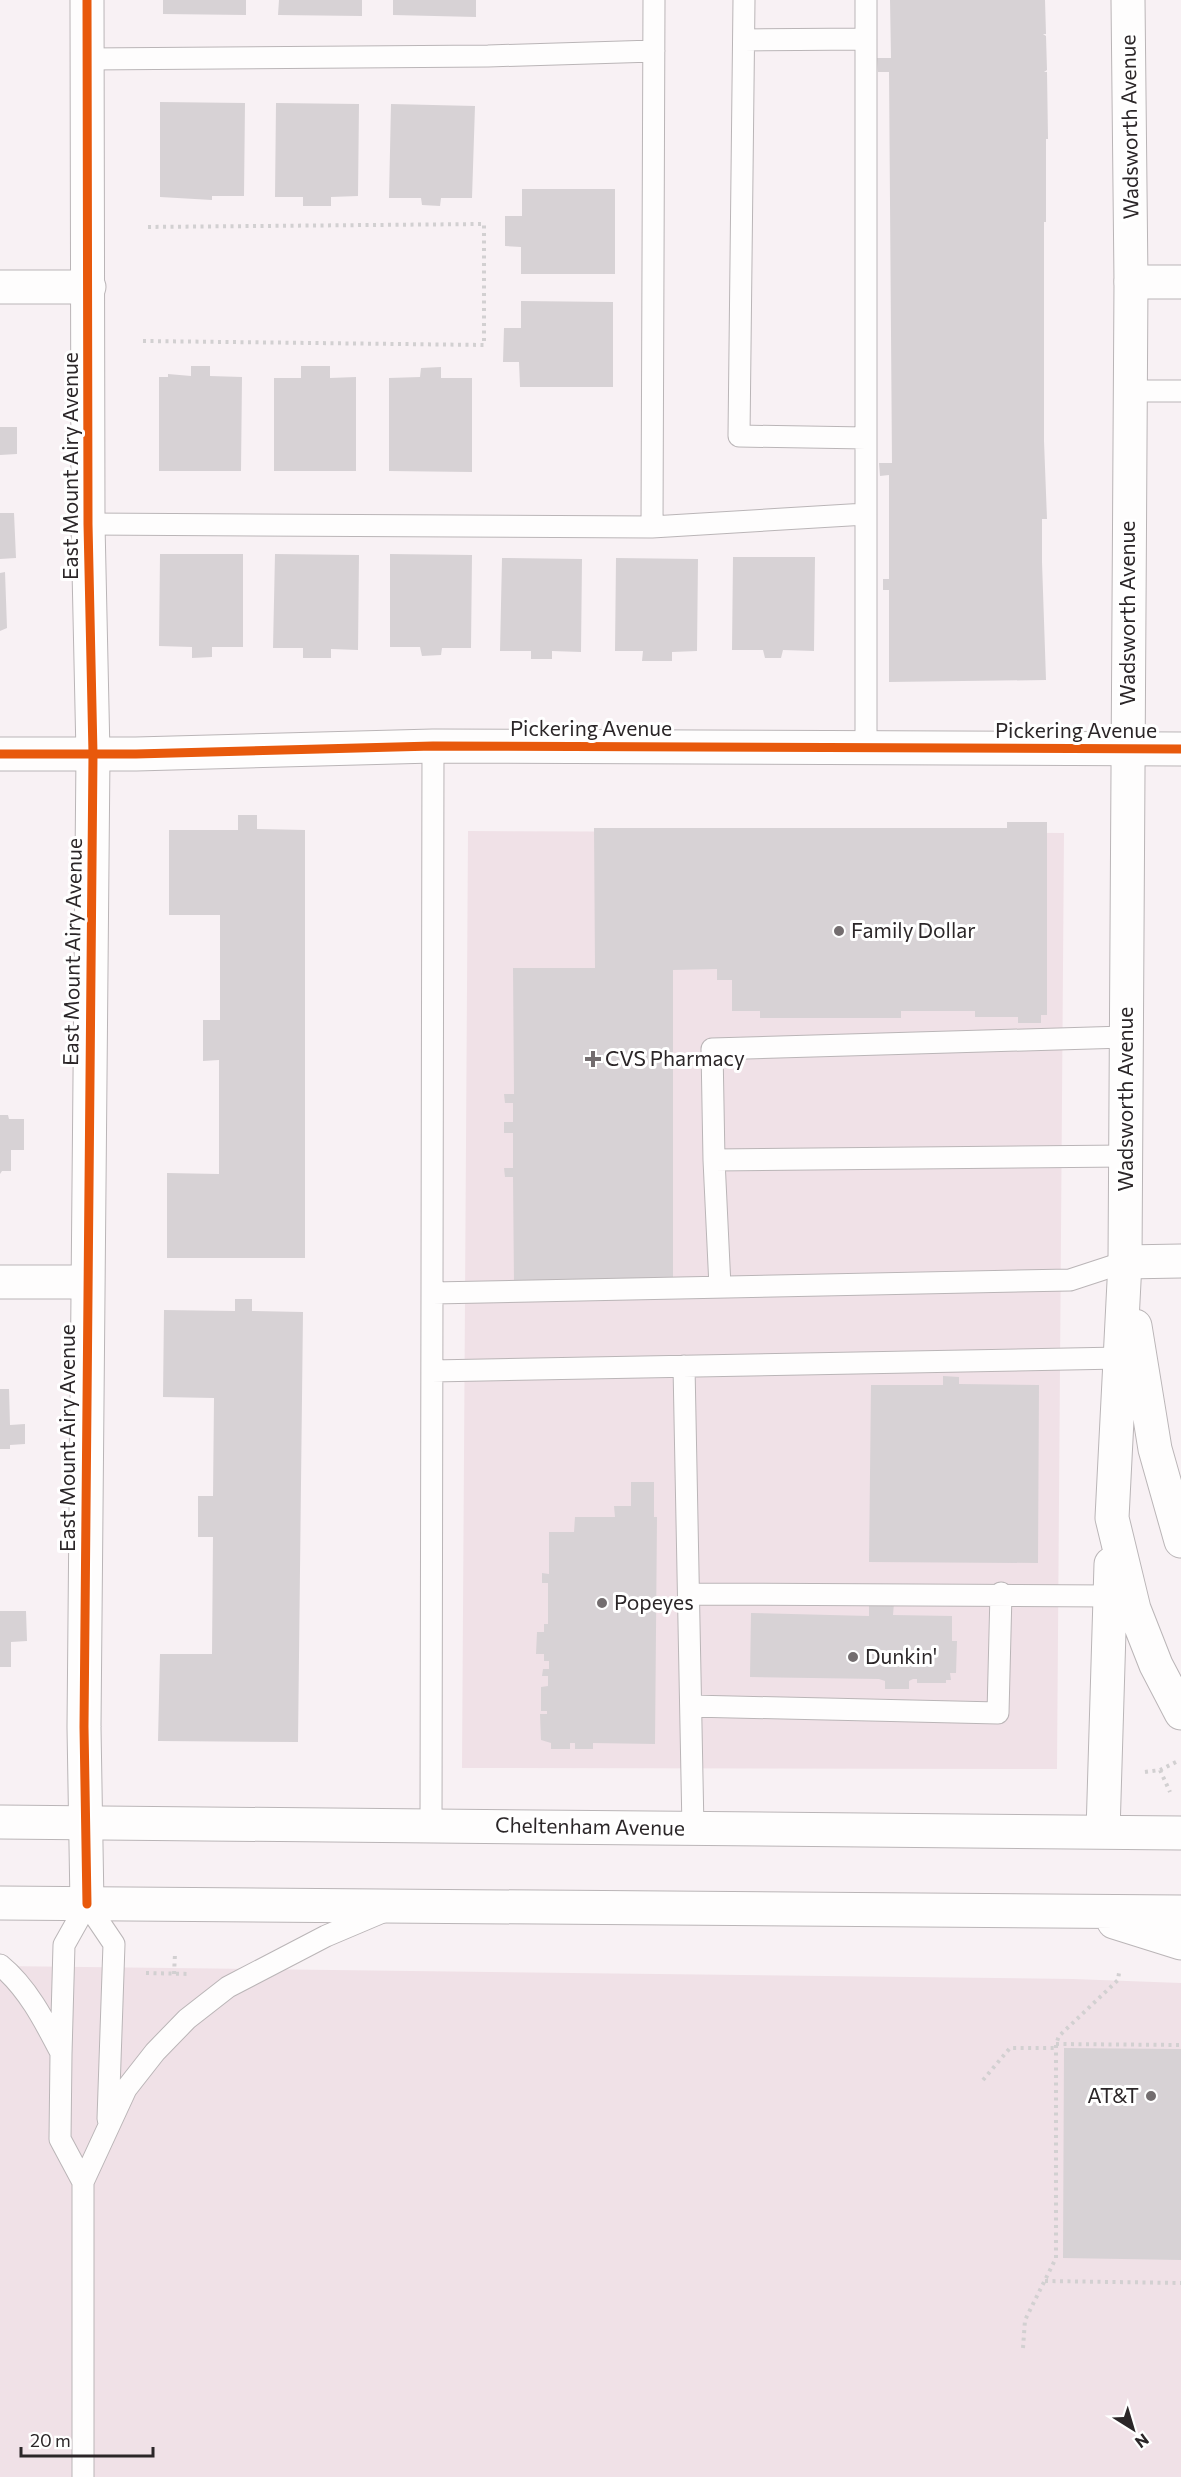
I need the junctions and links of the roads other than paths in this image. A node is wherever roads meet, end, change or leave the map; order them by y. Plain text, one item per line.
1 (87, 0) edge
2 (654, 0) edge
3 (744, 0) edge
4 (866, 0) edge
5 (1128, 0) edge
6 (866, 39) junction
7 (744, 40) junction
8 (654, 51) junction
9 (88, 59) junction
10 (1131, 282) junction
11 (1181, 282) edge
12 (0, 287) edge
13 (89, 287) junction
14 (1130, 391) junction
15 (1181, 391) edge
16 (866, 438) junction
17 (866, 514) junction
18 (88, 524) junction
19 (652, 527) junction
20 (433, 746) junction
21 (866, 749) junction
22 (1127, 749) junction
23 (1181, 749) edge
24 (0, 754) edge
25 (93, 754) junction
26 (1125, 1038) junction
27 (1126, 1156) junction
28 (714, 1160) junction
29 (1125, 1262) junction
30 (1181, 1262) edge
31 (0, 1282) edge
32 (87, 1282) junction
33 (720, 1287) junction
34 (433, 1293) junction
35 (1120, 1358) junction
36 (684, 1366) junction
37 (432, 1371) junction
38 (1112, 1518) junction
39 (1181, 1541) edge
40 (1000, 1593) junction
41 (689, 1594) junction
42 (1110, 1596) junction
43 (691, 1706) junction
44 (1181, 1713) edge
45 (0, 1822) edge
46 (85, 1822) junction
47 (431, 1826) junction
48 (693, 1829) junction
49 (1103, 1832) junction
50 (1181, 1833) edge
51 (0, 1903) edge
52 (87, 1904) junction
53 (396, 1906) junction
54 (1078, 1911) junction
55 (1181, 1912) edge
56 (1181, 1943) edge
57 (0, 1965) edge
58 (61, 2054) junction
59 (108, 2132) junction
60 (83, 2182) junction
61 (83, 2477) edge

1 - 9 main road, East Mount Airy Avenue
2 - 8 lane
3 - 7 lane
4 - 6 lane
5 - 10 main road, Wadsworth Avenue
6 - 7 lane
6 - 16 lane
7 - 16 lane
8 - 9 lane
8 - 19 lane
9 - 13 main road, East Mount Airy Avenue
10 - 11 main road
10 - 14 main road, Wadsworth Avenue
12 - 13 main road
13 - 18 main road, East Mount Airy Avenue
14 - 15 lane
14 - 22 main road, Wadsworth Avenue
16 - 17 lane
17 - 19 lane
17 - 21 lane
18 - 19 lane
18 - 25 main road, East Mount Airy Avenue
20 - 21 main road, Pickering Avenue
20 - 25 main road, Pickering Avenue
20 - 34 lane
21 - 22 main road, Pickering Avenue
22 - 23 main road, Pickering Avenue
22 - 26 main road, Wadsworth Avenue
24 - 25 main road, Pickering Avenue
25 - 32 main road, East Mount Airy Avenue
26 - 27 main road, Wadsworth Avenue
26 - 28 lane
27 - 28 lane
27 - 29 main road, Wadsworth Avenue
28 - 33 lane
29 - 30 main road
29 - 33 lane
29 - 35 main road, Wadsworth Avenue
29 - 39 main road, Wadsworth Avenue
31 - 32 main road
32 - 46 main road, East Mount Airy Avenue
33 - 34 lane
34 - 37 lane
35 - 36 lane
35 - 38 main road, Wadsworth Avenue
36 - 37 lane
36 - 41 lane
37 - 47 lane
38 - 42 main road
38 - 44 main road, Wadsworth Avenue
40 - 41 lane
40 - 42 lane
40 - 43 lane
41 - 43 lane
42 - 49 main road
43 - 48 lane
45 - 46 main road, Cheltenham Avenue
46 - 47 main road, Cheltenham Avenue
46 - 52 main road, East Mount Airy Avenue
47 - 48 main road, Cheltenham Avenue
48 - 49 main road, Cheltenham Avenue
49 - 50 main road, Cheltenham Avenue
51 - 52 main road
52 - 53 main road
52 - 58 lane
52 - 59 lane
53 - 54 main road
53 - 59 lane
54 - 55 main road
54 - 56 main road
57 - 58 lane
58 - 60 lane
59 - 60 lane
60 - 61 lane

